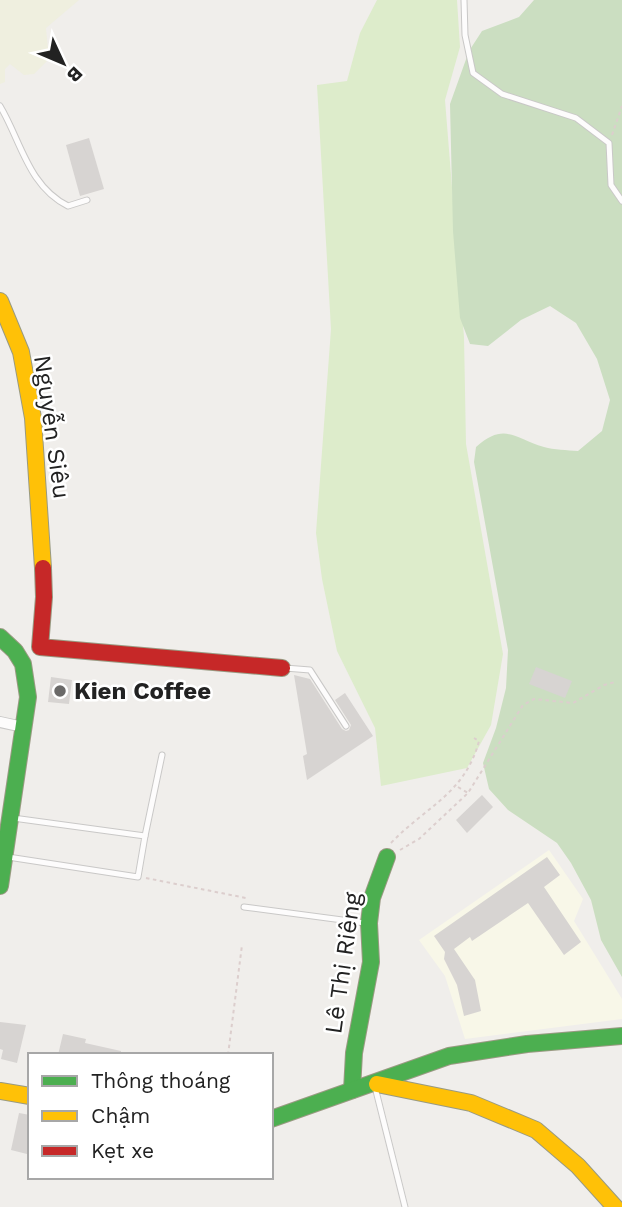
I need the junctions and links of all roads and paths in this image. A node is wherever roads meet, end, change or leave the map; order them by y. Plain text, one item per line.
1 (464, 0) edge
2 (0, 106) edge
3 (622, 106) edge
4 (609, 143) junction
5 (88, 200) dead end
6 (622, 201) edge
7 (0, 301) edge
8 (0, 637) edge
9 (40, 647) junction
10 (26, 667) junction
11 (282, 668) joint
12 (615, 682) dead end
13 (0, 722) edge
14 (346, 726) dead end
15 (23, 727) junction
16 (474, 738) dead end
17 (162, 755) dead end
18 (457, 786) junction
19 (468, 793) junction
20 (10, 818) junction
21 (145, 836) junction
22 (4, 856) junction
23 (387, 857) junction
24 (138, 877) junction
25 (0, 886) edge
26 (244, 906) joint
27 (369, 923) junction
28 (242, 945) dead end
29 (622, 1037) edge
30 (228, 1053) edge
31 (374, 1084) junction
32 (352, 1090) junction
33 (0, 1091) edge
34 (28, 1096) edge
35 (273, 1118) edge
36 (405, 1207) edge
37 (615, 1207) edge

1 - 4 lane
2 - 5 lane
3 - 4 path
4 - 6 lane
7 - 9 street, Nguyễn Siêu
8 - 10 street
9 - 10 street
9 - 11 street
10 - 15 street
11 - 14 lane
12 - 19 path
13 - 15 street
15 - 20 street
16 - 18 path
17 - 21 lane
18 - 19 path
18 - 23 path
19 - 23 path
20 - 21 lane
20 - 22 street
21 - 24 lane
22 - 24 lane
22 - 25 street
23 - 27 street, Lê Thị Riêng
24 - 26 path
26 - 27 lane
27 - 32 street, Lê Thị Riêng
28 - 30 path
29 - 31 street
31 - 32 street
31 - 36 lane
31 - 37 street
32 - 35 street
33 - 34 street

